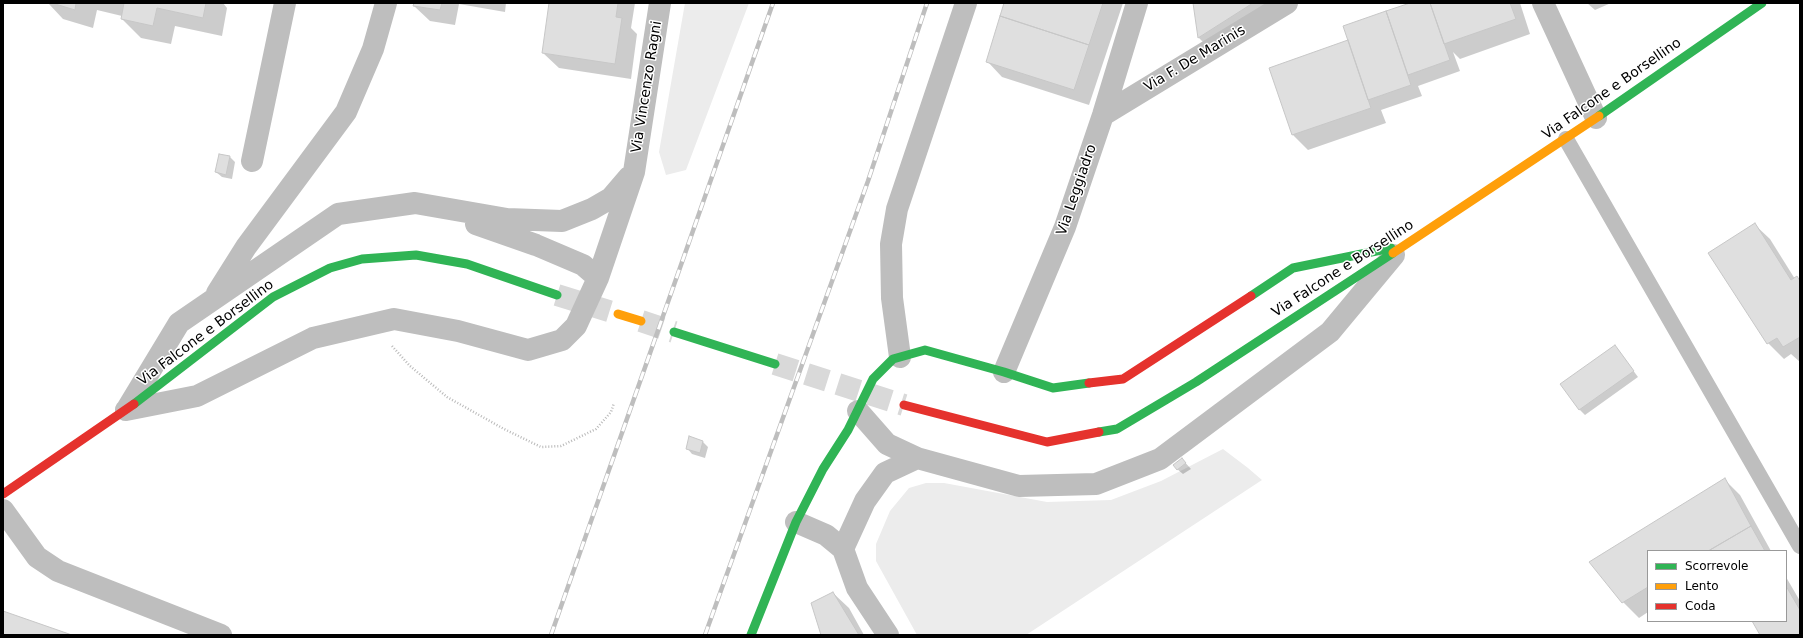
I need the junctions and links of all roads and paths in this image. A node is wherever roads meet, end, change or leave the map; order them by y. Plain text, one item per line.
1 (285, 3) edge
2 (386, 3) edge
3 (660, 3) edge
4 (966, 3) edge
5 (1136, 3) edge
6 (1287, 3) edge
7 (1543, 3) edge
8 (1762, 3) edge
9 (1103, 115) junction
10 (1596, 118) junction
11 (1566, 139) junction
12 (252, 160) dead end
13 (634, 172) junction
14 (415, 203) junction
15 (1402, 246) junction
16 (598, 278) junction
17 (557, 295) tunnel mouth
18 (213, 300) junction
19 (618, 314) tunnel mouth
20 (394, 319) junction
21 (641, 321) tunnel mouth
22 (674, 332) tunnel mouth
23 (900, 357) junction
24 (776, 364) tunnel mouth
25 (1004, 372) junction
26 (614, 403) dead end
27 (904, 405) tunnel mouth
28 (126, 410) junction
29 (858, 411) junction
30 (917, 458) junction
31 (3, 494) edge
32 (3, 510) edge
33 (796, 522) junction
34 (1800, 546) edge
35 (843, 549) junction
36 (221, 635) edge
37 (751, 635) edge
38 (888, 635) edge

1 - 12 street
2 - 18 street
3 - 13 street, Via Vincenzo Ragni
4 - 23 street
5 - 9 street, Via Leggiadro
6 - 9 street, Via F. De Marinis
7 - 10 street
8 - 10 main road, Via Falcone e Borsellino
9 - 25 street, Via Leggiadro
10 - 11 main road, Via Falcone e Borsellino
11 - 15 main road, Via Falcone e Borsellino
11 - 34 lane
13 - 14 street
13 - 16 street, Via Vincenzo Ragni
14 - 16 street
14 - 18 street
15 - 25 main road
15 - 27 main road, Via Falcone e Borsellino
15 - 30 street
16 - 20 street, Via Vincenzo Ragni
17 - 28 main road, Via Falcone e Borsellino
18 - 28 street
19 - 21 main road
20 - 26 path
20 - 28 street
22 - 24 main road
23 - 25 main road
23 - 29 main road
28 - 31 main road, Via Falcone e Borsellino
29 - 30 street
29 - 33 main road
30 - 35 street
32 - 36 street
33 - 35 street
33 - 37 main road
35 - 38 street

